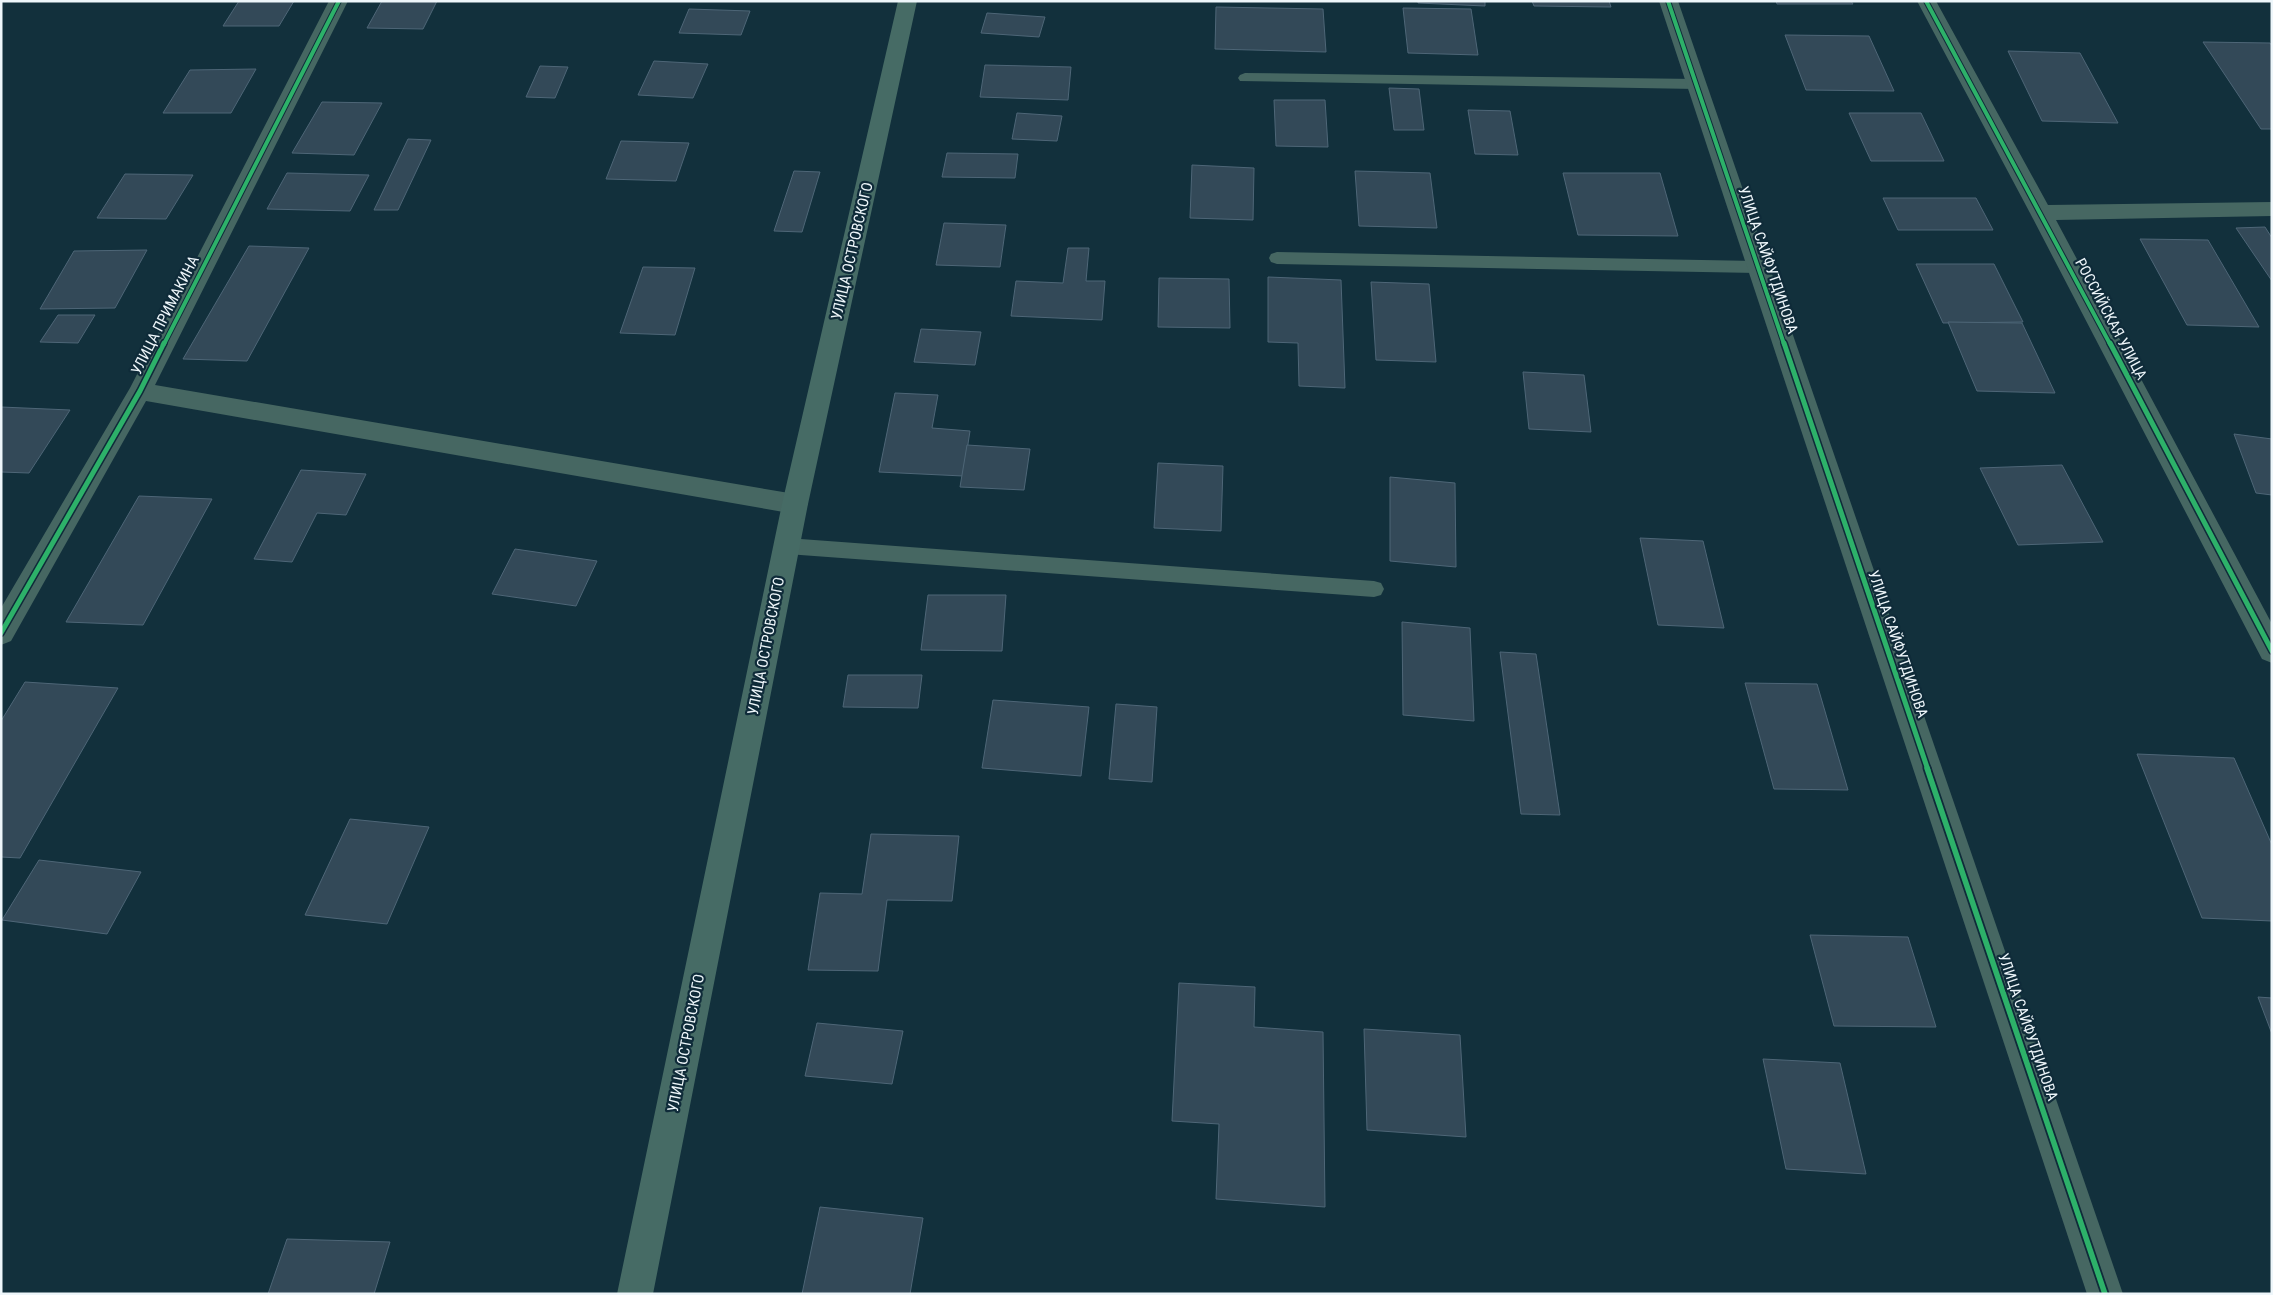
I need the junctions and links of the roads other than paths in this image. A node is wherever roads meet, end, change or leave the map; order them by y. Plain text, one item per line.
1 (339, 1) edge
2 (908, 1) edge
3 (1668, 1) edge
4 (1926, 1) edge
5 (1245, 78) dead end
6 (1696, 84) junction
7 (2272, 209) edge
8 (2041, 213) junction
9 (1277, 258) dead end
10 (1757, 268) junction
11 (140, 391) junction
12 (795, 504) junction
13 (787, 546) junction
14 (1374, 589) dead end
15 (1, 633) edge
16 (2272, 651) edge
17 (635, 1294) edge
18 (2105, 1294) edge

1 - 11 street, УЛИЦА ПРИМАКИНА
2 - 12 main road, УЛИЦА ОСТРОВСКОГО
3 - 6 street, УЛИЦА САЙФУТДИНОВА
4 - 8 street, РОССИЙСКАЯ УЛИЦА
5 - 6 lane
6 - 10 street, УЛИЦА САЙФУТДИНОВА
7 - 8 street
8 - 16 street, РОССИЙСКАЯ УЛИЦА
9 - 10 lane
10 - 18 street, УЛИЦА САЙФУТДИНОВА
11 - 12 street
11 - 15 street, УЛИЦА ПРИМАКИНА
12 - 13 main road, УЛИЦА ОСТРОВСКОГО
13 - 14 lane
13 - 17 main road, УЛИЦА ОСТРОВСКОГО

